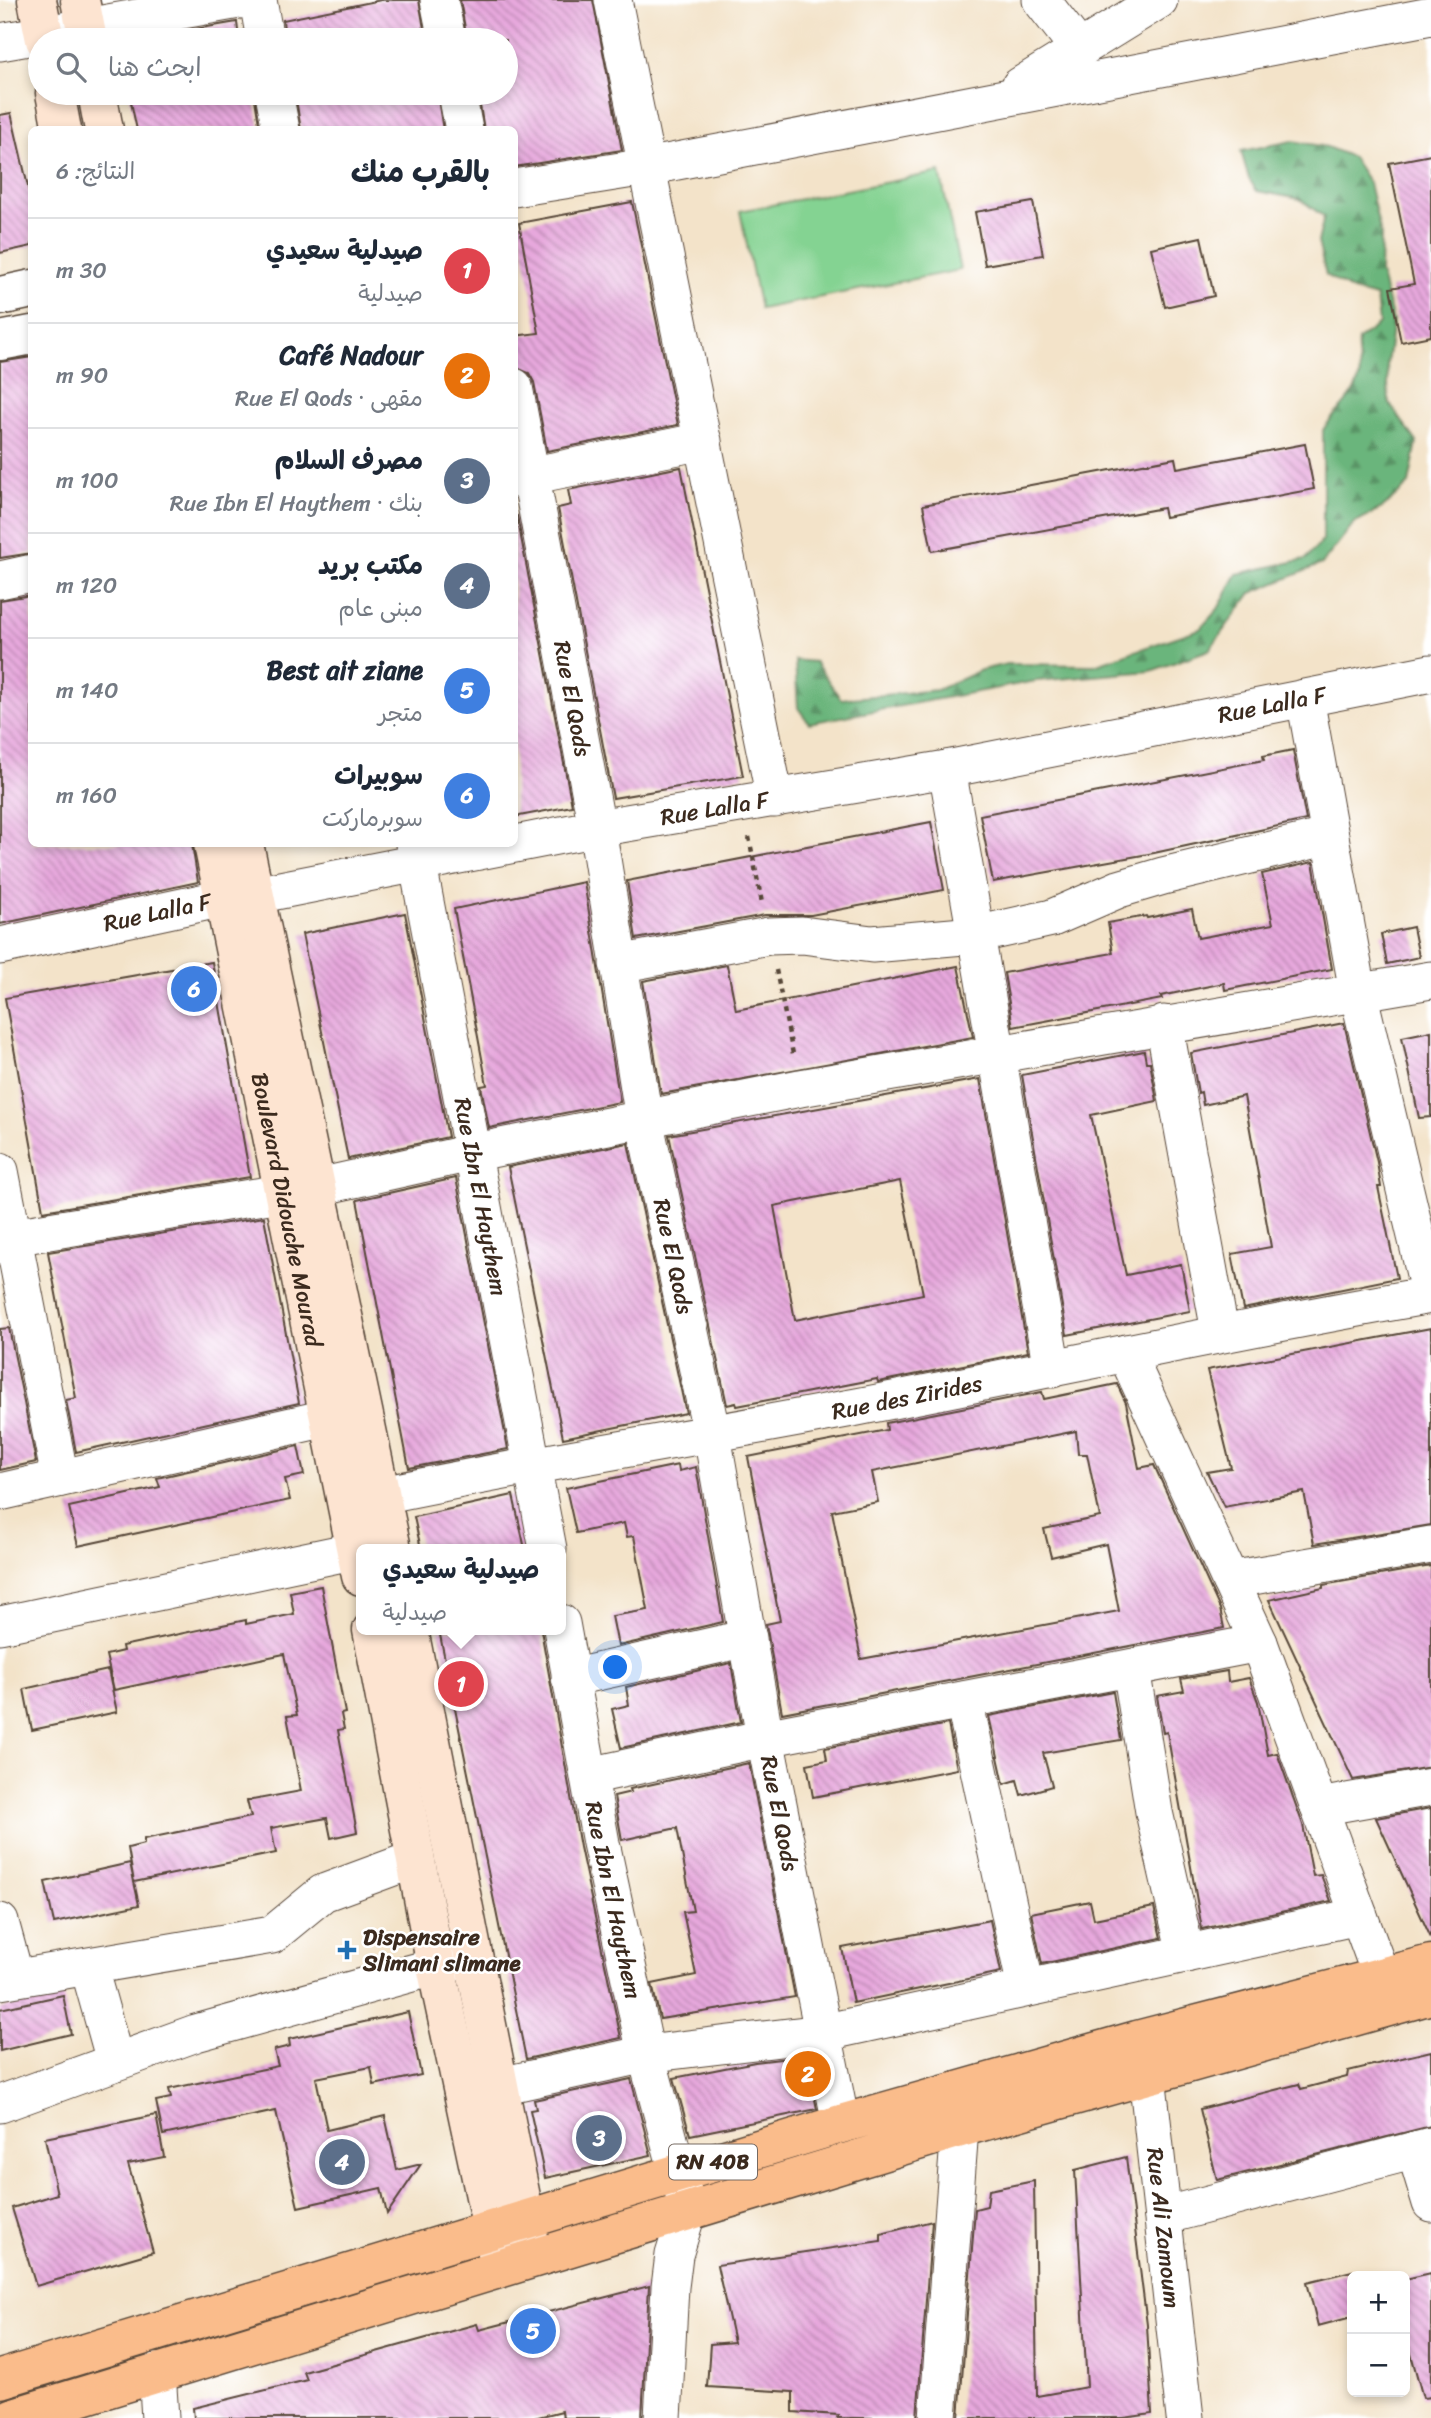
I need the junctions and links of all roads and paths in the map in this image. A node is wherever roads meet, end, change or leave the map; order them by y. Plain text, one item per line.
1 (239, 0) edge
2 (258, 0) edge
3 (439, 0) edge
4 (613, 0) edge
5 (1041, 0) edge
6 (1159, 0) edge
7 (1431, 16) edge
8 (84, 23) edge
9 (42, 24) edge
10 (263, 28) edge
11 (445, 28) edge
12 (28, 30) edge
13 (0, 42) edge
14 (1080, 50) junction
15 (998, 100) junction
16 (57, 105) edge
17 (99, 105) edge
18 (276, 105) edge
19 (459, 105) edge
20 (61, 126) edge
21 (103, 126) edge
22 (280, 126) edge
23 (463, 126) edge
24 (646, 167) junction
25 (518, 187) edge
26 (28, 290) edge
27 (0, 296) edge
28 (28, 336) edge
29 (0, 341) edge
30 (518, 427) edge
31 (703, 441) junction
32 (523, 477) edge
33 (28, 574) edge
34 (0, 580) edge
35 (1431, 673) edge
36 (1305, 698) junction
37 (947, 769) junction
38 (775, 799) junction
39 (597, 828) junction
40 (1330, 836) junction
41 (518, 839) edge
42 (214, 847) edge
43 (244, 847) edge
44 (459, 847) edge
45 (416, 853) edge
46 (239, 897) junction
47 (975, 935) junction
48 (0, 946) edge
49 (618, 964) junction
50 (1431, 980) edge
51 (1358, 992) junction
52 (1164, 1024) junction
53 (996, 1056) junction
54 (644, 1119) junction
55 (471, 1153) junction
56 (0, 1171) edge
57 (301, 1190) junction
58 (7, 1238) edge
59 (1431, 1295) edge
60 (1220, 1332) junction
61 (1126, 1353) junction
62 (1052, 1369) junction
63 (327, 1418) junction
64 (712, 1435) junction
65 (533, 1463) junction
66 (60, 1478) junction
67 (0, 1492) edge
68 (382, 1495) junction
69 (371, 1544) edge
70 (376, 1544) edge
71 (547, 1544) edge
72 (1431, 1545) edge
73 (356, 1558) edge
74 (1230, 1580) junction
75 (0, 1625) edge
76 (373, 1635) edge
77 (410, 1635) edge
78 (563, 1635) edge
79 (748, 1638) junction
80 (1259, 1643) junction
81 (1131, 1668) junction
82 (570, 1678) junction
83 (964, 1700) junction
84 (765, 1738) junction
85 (589, 1776) junction
86 (1431, 1787) edge
87 (1319, 1807) junction
88 (415, 1859) junction
89 (1359, 1916) junction
90 (0, 1923) edge
91 (1186, 1954) junction
92 (473, 1956) junction
93 (1431, 1964) edge
94 (436, 1966) junction
95 (89, 1968) junction
96 (1381, 1976) junction
97 (8, 1979) edge
98 (1026, 1988) junction
99 (1431, 1995) edge
100 (822, 2033) junction
101 (646, 2054) junction
102 (1142, 2057) junction
103 (116, 2061) junction
104 (481, 2090) junction
105 (0, 2104) edge
106 (841, 2124) junction
107 (960, 2128) junction
108 (1423, 2148) edge
109 (678, 2173) junction
110 (1431, 2203) edge
111 (688, 2210) junction
112 (1163, 2216) junction
113 (509, 2225) junction
114 (517, 2264) junction
115 (157, 2372) junction
116 (0, 2379) edge
117 (11, 2418) edge
118 (160, 2418) edge
119 (663, 2418) edge
120 (938, 2418) edge
121 (1185, 2418) edge

1 - 8 street
2 - 10 street
3 - 11 street
4 - 24 street
5 - 14 street
6 - 14 street
7 - 15 street
8 - 9 street
12 - 13 street
14 - 15 street
15 - 24 street
16 - 20 main road
17 - 21 main road
18 - 22 street
19 - 23 street
24 - 25 street
24 - 31 street
26 - 27 street
28 - 29 street
30 - 32 street, Rue El Qods
31 - 32 street
31 - 38 street
32 - 39 street, Rue El Qods
33 - 34 street
35 - 36 street, Rue Lalla F
36 - 37 street, Rue Lalla F
36 - 40 street
37 - 38 street, Rue Lalla F
37 - 47 street
38 - 39 street, Rue Lalla F
39 - 41 street, Rue Lalla F
39 - 49 street, Rue El Qods
40 - 47 street
40 - 51 street
42 - 46 main road, Boulevard Didouche Mourad
43 - 46 main road, Boulevard Didouche Mourad
44 - 45 street, Rue Lalla F
45 - 46 street, Rue Lalla F
45 - 55 street, Rue Ibn El Haythem
46 - 48 street, Rue Lalla F
46 - 57 main road, Boulevard Didouche Mourad
47 - 49 street
47 - 53 street
49 - 54 street, Rue El Qods
50 - 51 street
51 - 52 street
51 - 59 street
52 - 53 street
52 - 60 street
53 - 54 street
53 - 62 street
54 - 55 street
54 - 64 street, Rue El Qods
55 - 57 street
55 - 65 street, Rue Ibn El Haythem
56 - 58 street
57 - 58 street
57 - 63 main road, Boulevard Didouche Mourad
57 - 68 main road, Boulevard Didouche Mourad
58 - 66 street
59 - 60 street, Rue des Zirides
60 - 61 street, Rue des Zirides
61 - 62 street, Rue des Zirides
61 - 74 street
62 - 64 street, Rue des Zirides
63 - 66 street
63 - 69 main road, Boulevard Didouche Mourad
64 - 65 street, Rue des Zirides
64 - 79 street, Rue El Qods
65 - 68 street, Rue des Zirides
65 - 71 street, Rue Ibn El Haythem
66 - 67 street
68 - 70 main road, Boulevard Didouche Mourad
72 - 74 street
73 - 75 street
74 - 80 street
76 - 88 main road
77 - 92 main road
78 - 82 street, Rue Ibn El Haythem
79 - 82 street
79 - 84 street, Rue El Qods
80 - 81 street
80 - 87 street
81 - 83 street
81 - 91 street
82 - 85 street, Rue Ibn El Haythem
83 - 84 street
83 - 98 street
84 - 85 street
84 - 100 street, Rue El Qods
85 - 101 street, Rue Ibn El Haythem
86 - 87 street
87 - 89 street
88 - 94 main road
88 - 95 street
89 - 91 street
89 - 96 street
90 - 97 street
91 - 98 street
92 - 94 street
92 - 104 main road
93 - 96 main road, RN 40B
94 - 103 street
94 - 104 main road
95 - 97 street
95 - 103 street
96 - 102 main road, RN 40B
98 - 100 street
99 - 102 main road, RN 40B
100 - 101 street
100 - 106 street, Rue El Qods
101 - 104 street
101 - 109 street, Rue Ibn El Haythem
102 - 106 main road, RN 40B
102 - 107 main road, RN 40B
102 - 112 street, Rue Ali Zamoum
103 - 105 street
104 - 113 main road
106 - 109 main road, RN 40B
107 - 111 main road, RN 40B
107 - 120 street
108 - 110 street
108 - 112 street
109 - 111 street, Rue Ibn El Haythem
109 - 113 main road, RN 40B
111 - 114 main road, RN 40B
111 - 119 street
112 - 121 street, Rue Ali Zamoum
113 - 114 main road
113 - 116 main road, RN 40B
114 - 115 main road, RN 40B
115 - 117 main road, RN 40B
115 - 118 street

